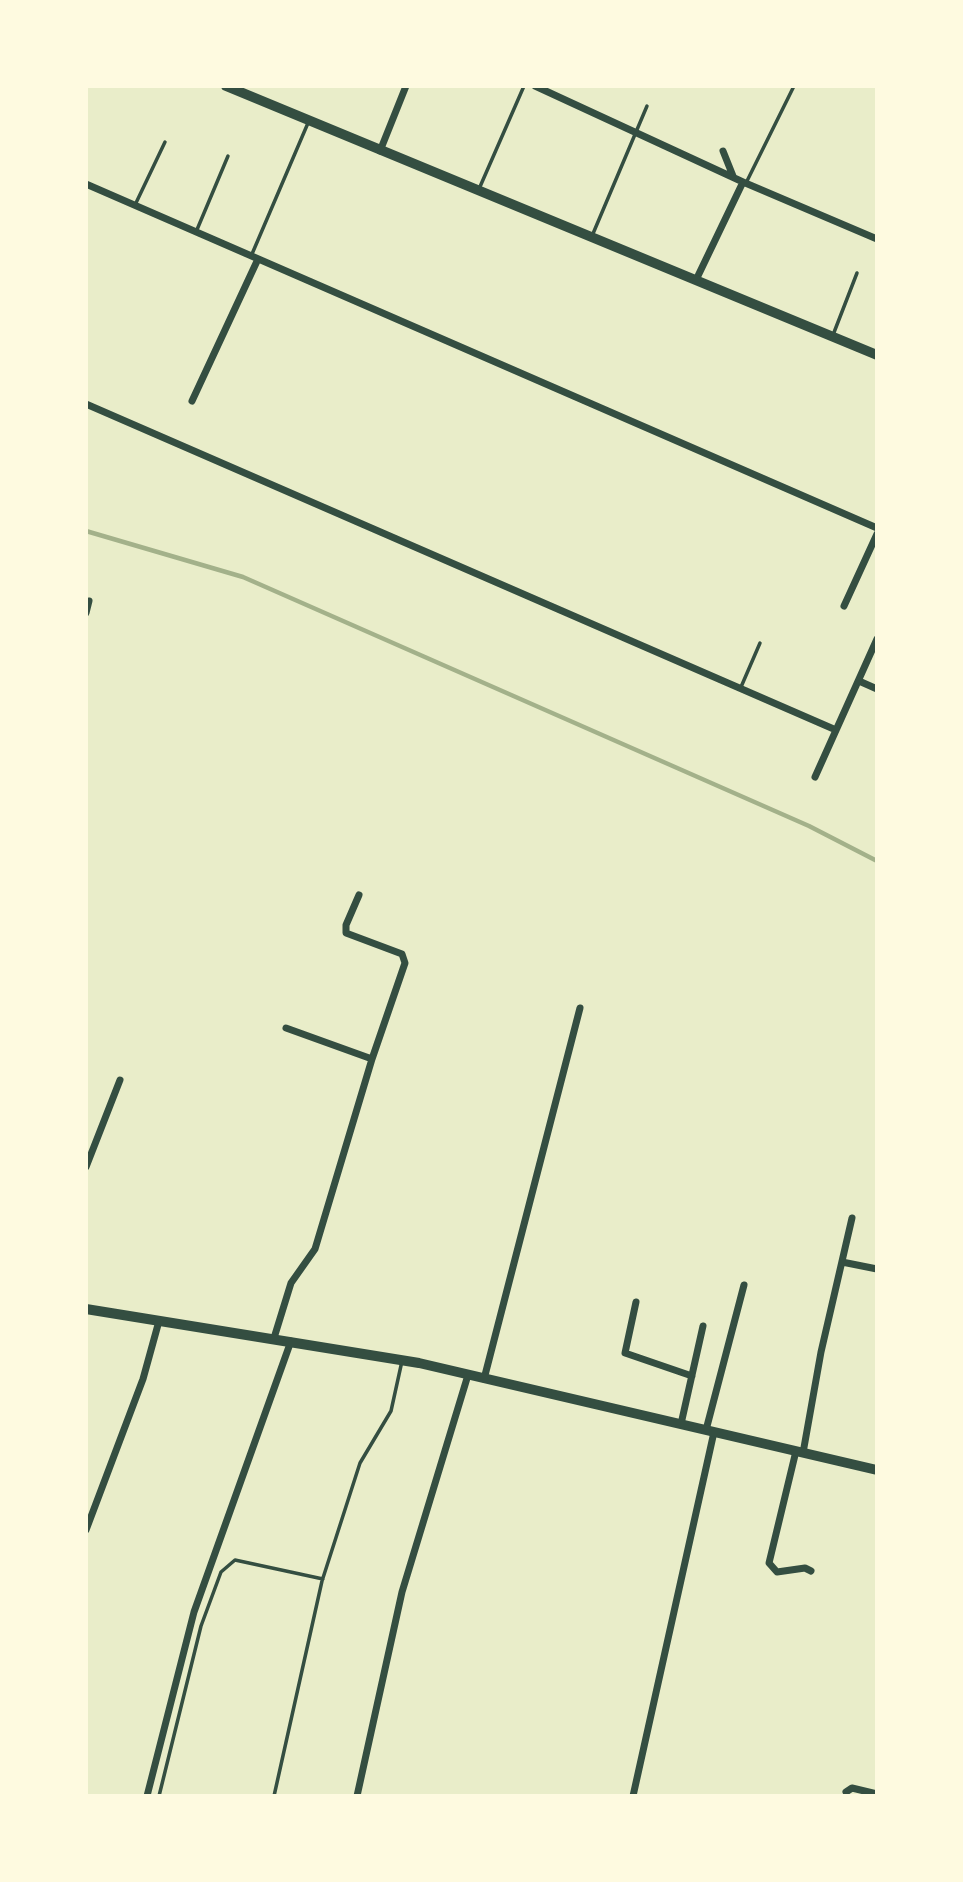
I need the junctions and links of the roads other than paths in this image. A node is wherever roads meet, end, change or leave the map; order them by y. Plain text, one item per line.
1 (226, 86) edge
2 (406, 86) edge
3 (524, 86) edge
4 (535, 86) edge
5 (794, 86) edge
6 (647, 106) dead end
7 (309, 121) junction
8 (636, 132) junction
9 (165, 142) dead end
10 (380, 151) junction
11 (723, 151) dead end
12 (228, 156) dead end
13 (733, 177) junction
14 (744, 183) junction
15 (86, 184) edge
16 (478, 191) junction
17 (135, 205) junction
18 (196, 232) junction
19 (592, 237) junction
20 (877, 239) edge
21 (254, 257) junction
22 (857, 273) dead end
23 (696, 280) junction
24 (833, 335) junction
25 (877, 355) edge
26 (192, 401) dead end
27 (86, 404) edge
28 (877, 528) edge
29 (877, 534) edge
30 (89, 601) dead end
31 (844, 606) dead end
32 (86, 613) edge
33 (877, 639) edge
34 (760, 643) dead end
35 (859, 681) junction
36 (740, 689) junction
37 (877, 689) edge
38 (836, 730) junction
39 (815, 777) dead end
40 (359, 895) dead end
41 (580, 1008) dead end
42 (286, 1028) dead end
43 (372, 1059) junction
44 (120, 1080) dead end
45 (86, 1167) edge
46 (852, 1218) dead end
47 (842, 1262) junction
48 (877, 1269) edge
49 (744, 1285) dead end
50 (636, 1302) dead end
51 (86, 1309) edge
52 (159, 1321) junction
53 (703, 1326) dead end
54 (274, 1338) junction
55 (291, 1341) junction
56 (402, 1360) junction
57 (468, 1375) junction
58 (691, 1376) junction
59 (484, 1379) junction
60 (681, 1424) junction
61 (710, 1431) junction
62 (799, 1452) junction
63 (877, 1470) edge
64 (86, 1530) edge
65 (811, 1572) dead end
66 (323, 1579) junction
67 (846, 1792) dead end
68 (877, 1794) edge
69 (147, 1796) edge
70 (159, 1796) edge
71 (274, 1796) edge
72 (356, 1796) edge
73 (633, 1796) edge

1 - 7 street
2 - 10 street
3 - 16 lane
4 - 8 street
5 - 14 lane
6 - 8 lane
7 - 10 street
7 - 21 lane
8 - 13 street
8 - 19 lane
9 - 17 lane
10 - 16 street
11 - 13 street
12 - 18 lane
13 - 14 street
14 - 20 street
14 - 23 street
15 - 17 street
16 - 19 street
17 - 18 street
18 - 21 street
19 - 23 street
21 - 26 street
21 - 28 street
22 - 24 lane
23 - 24 street
24 - 25 street
27 - 36 street
29 - 31 street
30 - 32 street
33 - 35 street
34 - 36 lane
35 - 37 street
35 - 38 street
36 - 38 street
38 - 39 street
40 - 43 street
41 - 59 street
42 - 43 street
43 - 54 street
44 - 45 street
46 - 47 street
47 - 48 street
47 - 62 street
49 - 61 street
50 - 58 street
51 - 52 main road
52 - 54 main road
52 - 64 street
53 - 58 street
54 - 55 main road
55 - 56 main road
55 - 69 street
56 - 57 main road
56 - 66 lane
57 - 59 main road
57 - 72 street
58 - 60 street
59 - 60 main road
60 - 61 main road
61 - 62 main road
61 - 73 street
62 - 63 main road
62 - 65 street
66 - 70 lane
66 - 71 lane
67 - 68 street

